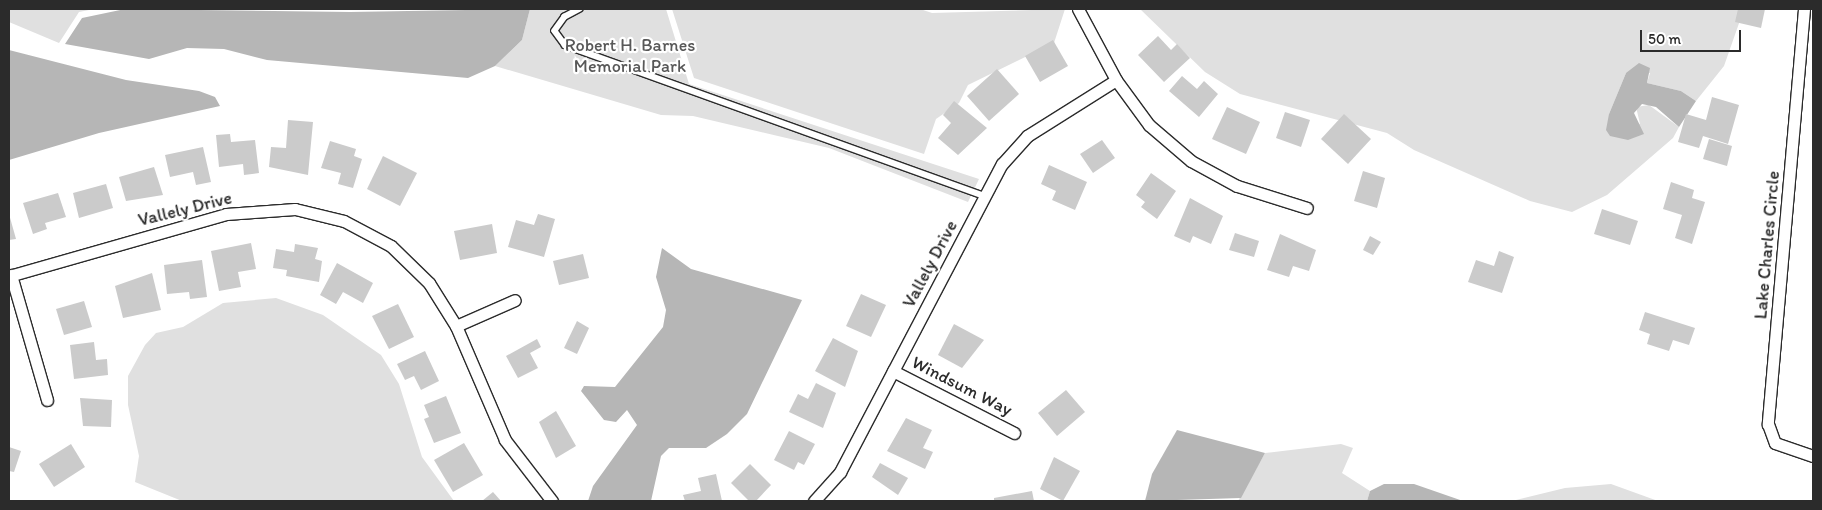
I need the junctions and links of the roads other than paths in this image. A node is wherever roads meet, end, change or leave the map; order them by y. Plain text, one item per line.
1 (580, 9) edge
2 (1078, 9) edge
3 (1804, 9) edge
4 (1116, 80) junction
5 (985, 196) junction
6 (1307, 208) dead end
7 (10, 275) edge
8 (515, 300) dead end
9 (456, 326) junction
10 (893, 371) junction
11 (47, 400) dead end
12 (1014, 433) dead end
13 (1813, 456) edge
14 (552, 501) edge
15 (814, 501) edge

1 - 5 lane
2 - 4 street
3 - 13 street, Lake Charles Circle
4 - 5 street, Vallely Drive
4 - 6 street
5 - 10 street, Vallely Drive
7 - 9 street, Vallely Drive
7 - 11 street
8 - 9 street
9 - 14 street, Vallely Drive
10 - 12 street, Windsum Way
10 - 15 street, Vallely Drive

